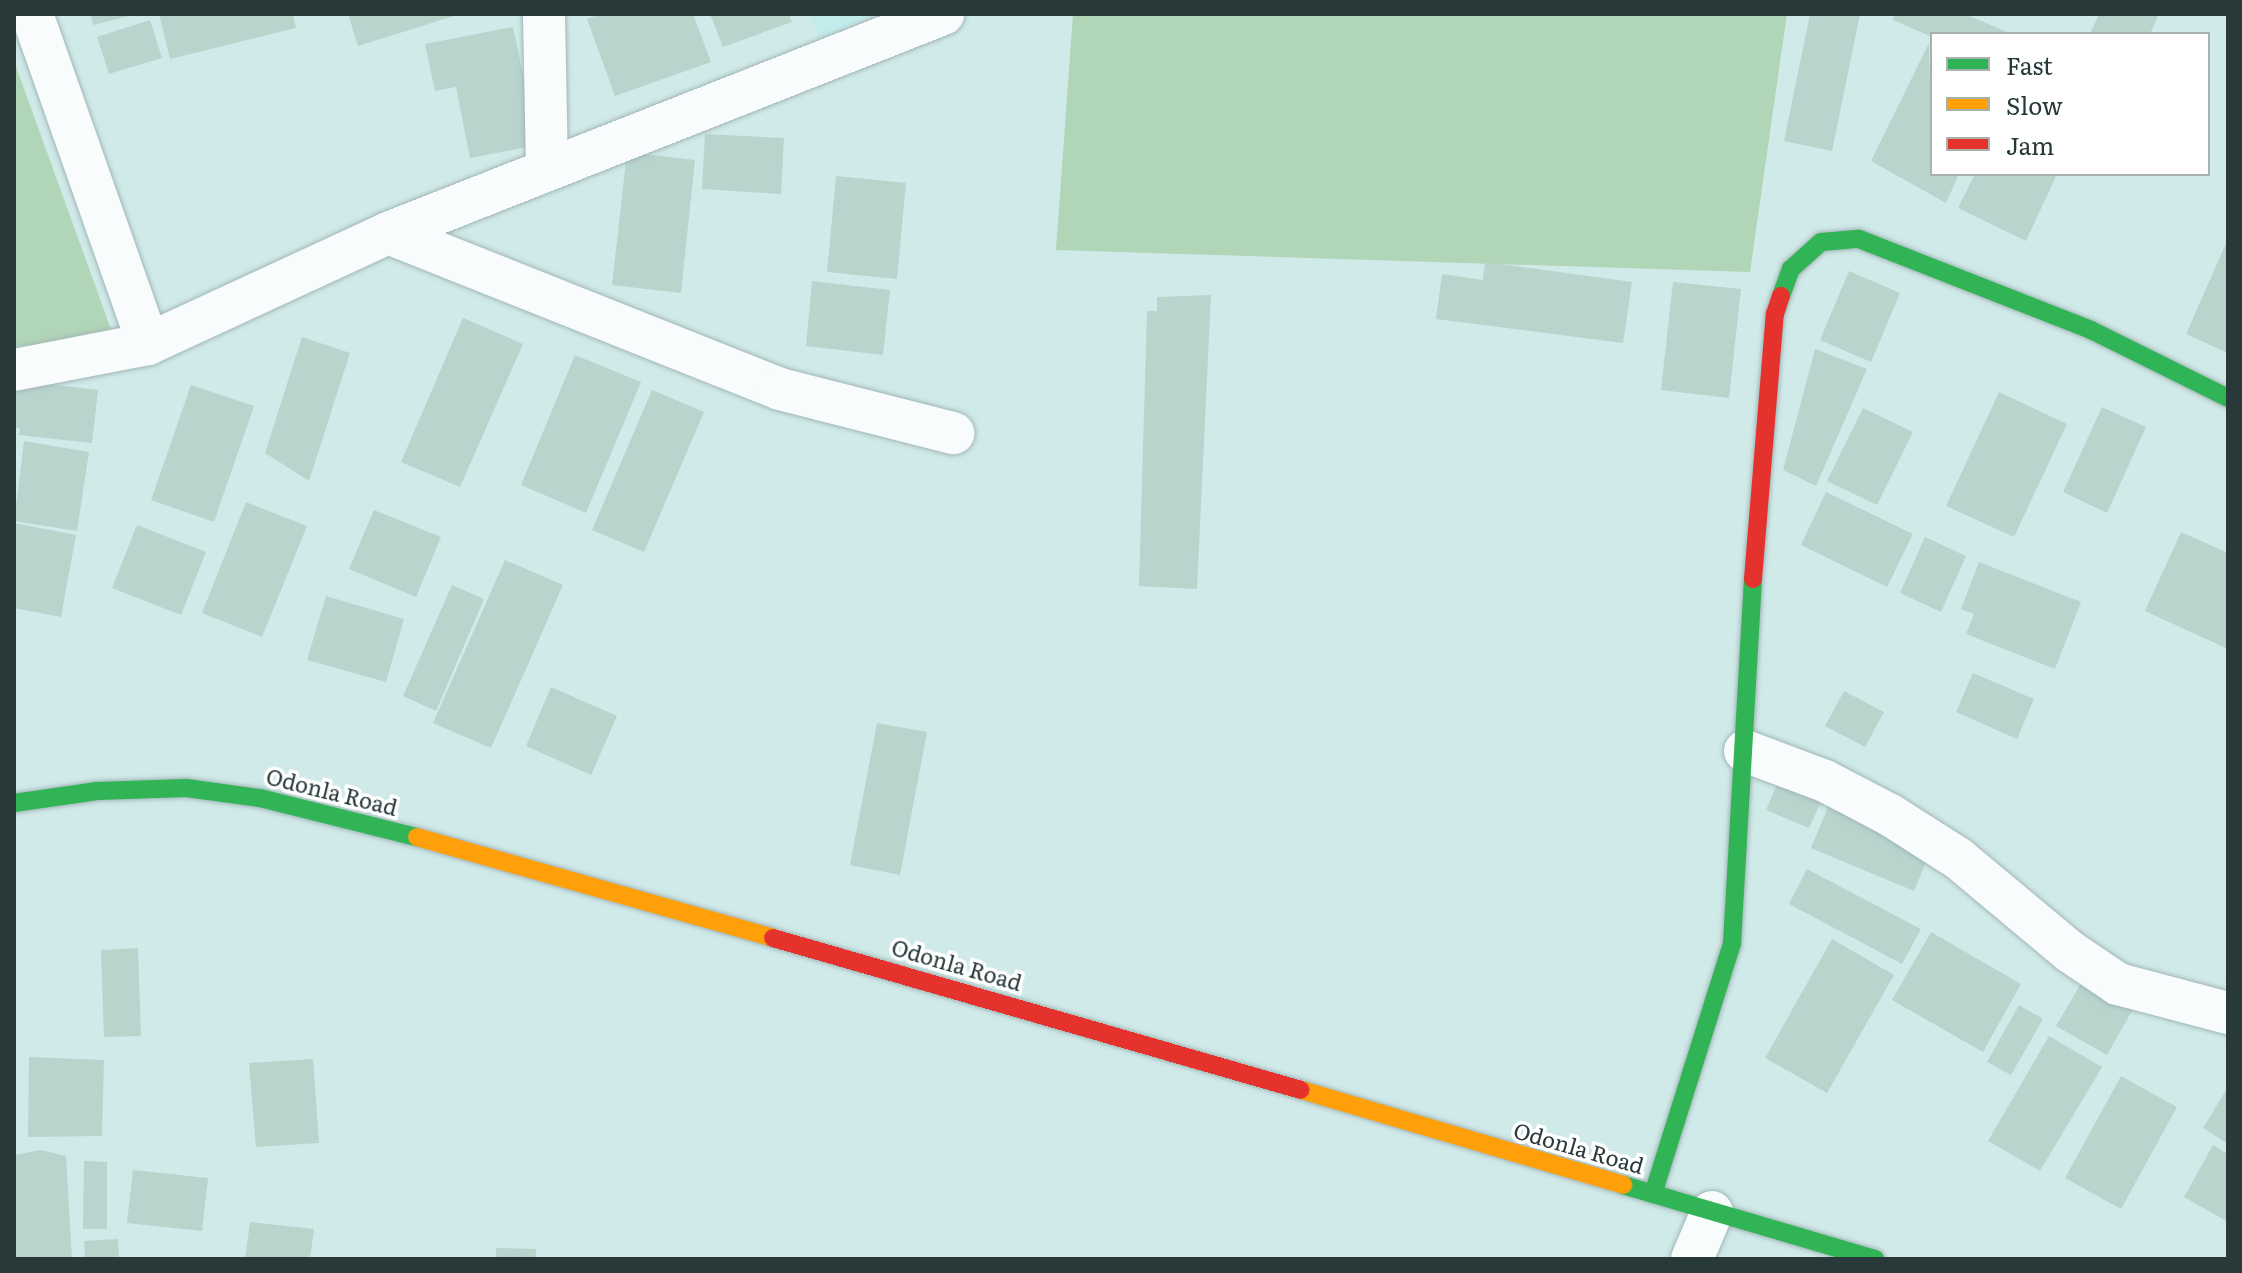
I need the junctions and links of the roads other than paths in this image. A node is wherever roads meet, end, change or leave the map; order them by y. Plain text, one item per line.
1 (32, 14) edge
2 (544, 14) edge
3 (943, 14) edge
4 (547, 170) junction
5 (388, 233) junction
6 (148, 344) junction
7 (14, 370) edge
8 (2228, 398) edge
9 (953, 433) dead end
10 (1745, 751) junction
11 (14, 803) edge
12 (2228, 1013) edge
13 (1653, 1194) junction
14 (1712, 1212) junction
15 (1692, 1259) edge
16 (1875, 1259) edge

1 - 6 street
2 - 4 street
3 - 4 street
4 - 5 street
5 - 6 street
5 - 9 street
6 - 7 street
8 - 10 street
10 - 12 street
10 - 13 street
11 - 13 street, Odonla Road
13 - 14 street, Odonla Road
14 - 15 street
14 - 16 street, Odonla Road

